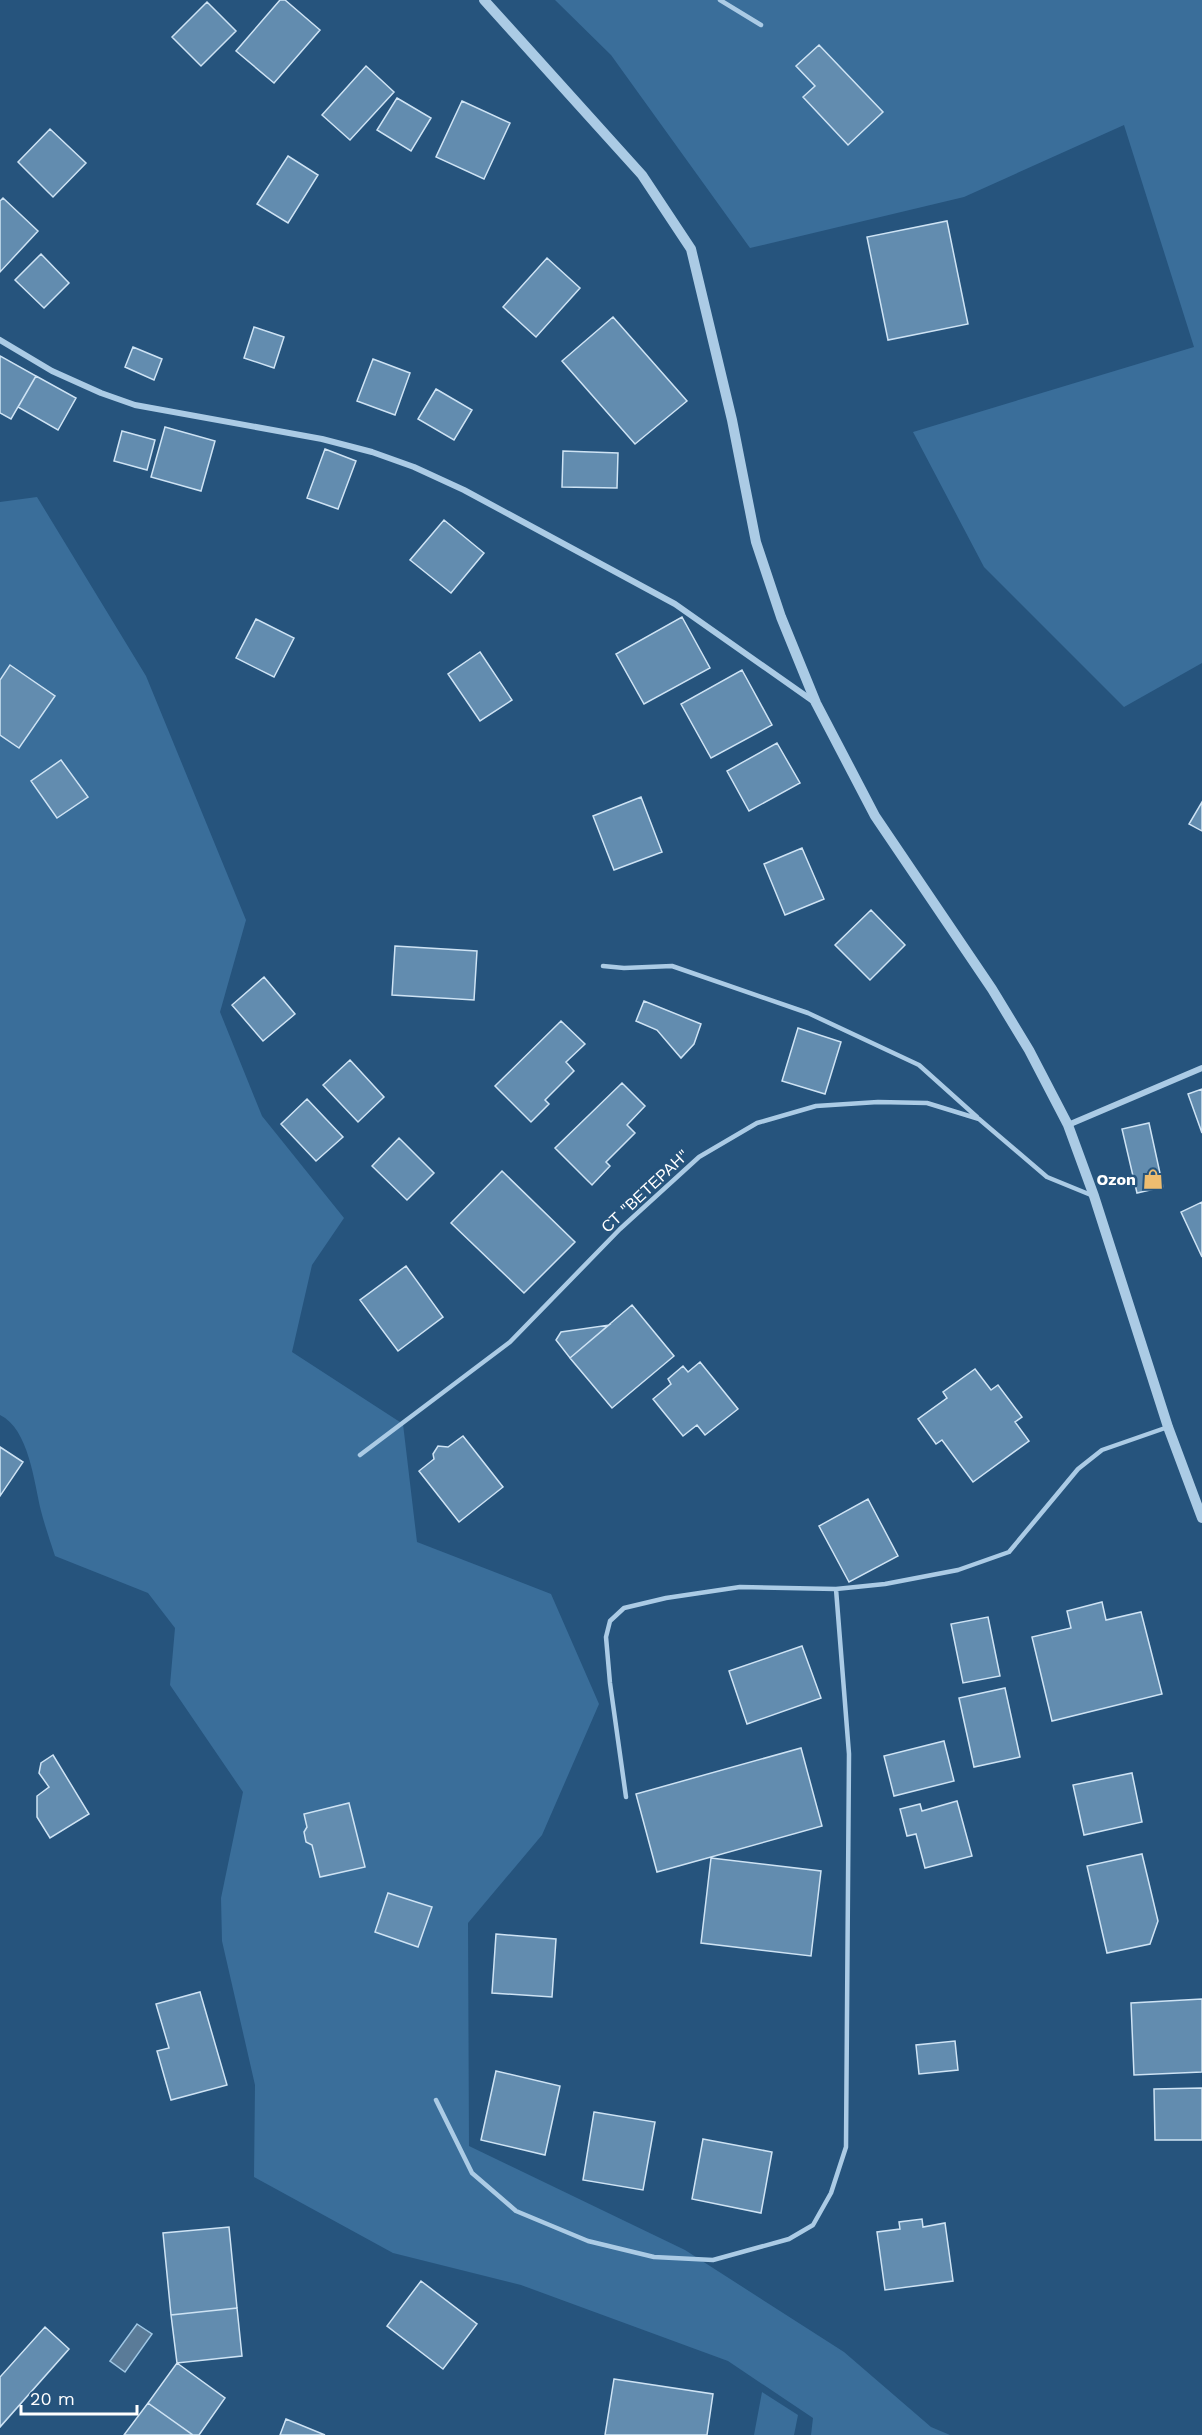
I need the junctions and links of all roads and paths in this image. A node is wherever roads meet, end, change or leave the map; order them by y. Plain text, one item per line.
1 (484, 0) edge
2 (720, 0) edge
3 (761, 26) dead end
4 (0, 340) edge
5 (816, 703) junction
6 (603, 966) dead end
7 (1202, 1068) edge
8 (979, 1119) junction
9 (1068, 1125) junction
10 (1094, 1196) junction
11 (1168, 1427) junction
12 (360, 1455) dead end
13 (1202, 1518) edge
14 (836, 1589) junction
15 (626, 1797) dead end
16 (436, 2100) dead end

1 - 5 street
2 - 3 lane
4 - 5 street
5 - 9 street
6 - 8 lane
7 - 9 street
8 - 10 lane, СТ "ВЕТЕРАН"
8 - 12 lane, СТ "ВЕТЕРАН"
9 - 10 street
10 - 11 street
11 - 13 street
11 - 14 lane
14 - 15 lane
14 - 16 lane

